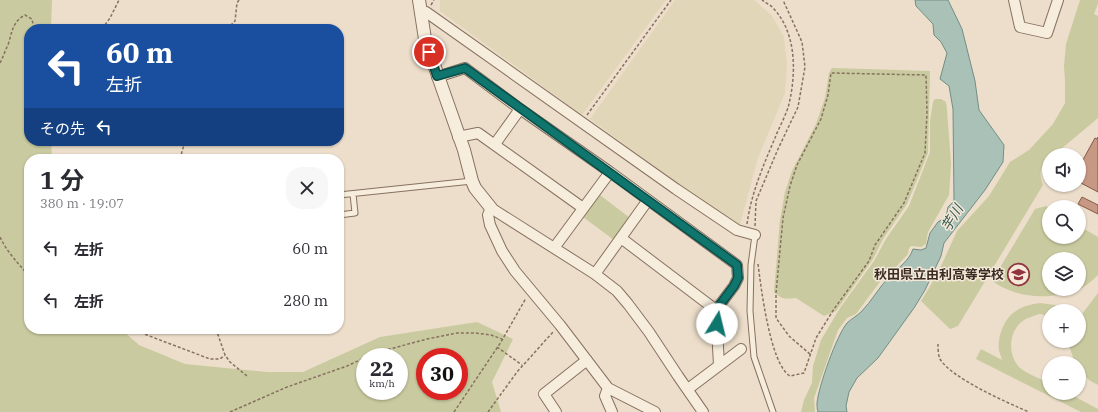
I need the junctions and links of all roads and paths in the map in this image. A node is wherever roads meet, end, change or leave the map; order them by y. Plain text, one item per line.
1 (118, 0) edge
2 (239, 0) edge
3 (671, 0) edge
4 (762, 0) edge
5 (783, 0) edge
6 (1014, 0) edge
7 (1058, 0) edge
8 (420, 6) edge
9 (33, 24) edge
10 (106, 24) edge
11 (232, 24) edge
12 (0, 63) edge
13 (437, 76) junction
14 (520, 109) junction
15 (582, 122) junction
16 (458, 137) junction
17 (495, 144) junction
18 (610, 172) junction
19 (472, 181) junction
20 (353, 194) junction
21 (344, 195) edge
22 (648, 200) junction
23 (491, 208) junction
24 (583, 208) junction
25 (344, 214) edge
26 (755, 235) junction
27 (0, 237) edge
28 (621, 238) junction
29 (554, 248) junction
30 (758, 264) dead end
31 (24, 270) edge
32 (594, 274) junction
33 (533, 292) junction
34 (716, 310) junction
35 (560, 325) junction
36 (145, 334) edge
37 (218, 334) edge
38 (502, 339) junction
39 (938, 344) dead end
40 (497, 347) junction
41 (741, 349) dead end
42 (225, 355) junction
43 (811, 355) junction
44 (587, 360) junction
45 (522, 365) junction
46 (719, 366) junction
47 (247, 376) dead end
48 (608, 388) junction
49 (688, 390) junction
50 (230, 412) edge
51 (454, 412) edge
52 (488, 412) edge
53 (556, 412) edge
54 (612, 412) edge
55 (656, 412) edge
56 (703, 412) edge
57 (773, 412) edge
58 (1030, 412) edge

1 - 10 path
2 - 11 path
3 - 15 path
4 - 26 path
5 - 26 path
6 - 7 street
8 - 13 street
8 - 15 street
9 - 12 path
13 - 14 street
13 - 16 street
14 - 17 street
14 - 18 street
15 - 26 street
16 - 17 street
16 - 19 street
17 - 24 street
18 - 22 street
18 - 24 street
19 - 20 lane
19 - 23 street
20 - 21 lane
20 - 25 lane
22 - 28 street
22 - 34 street
23 - 29 street
23 - 33 street
24 - 29 street
26 - 57 lane
27 - 31 path
28 - 32 street
28 - 34 street
29 - 32 street
30 - 43 path
32 - 49 street
33 - 35 street
33 - 38 path
34 - 46 street
35 - 44 street
35 - 45 path
36 - 42 path
37 - 42 path
38 - 40 path
38 - 50 path
39 - 58 path
40 - 45 path
40 - 51 path
41 - 46 street
42 - 47 path
43 - 43 path
44 - 48 street
44 - 53 street
45 - 52 path
46 - 49 street
48 - 54 street
48 - 55 street
49 - 56 street

